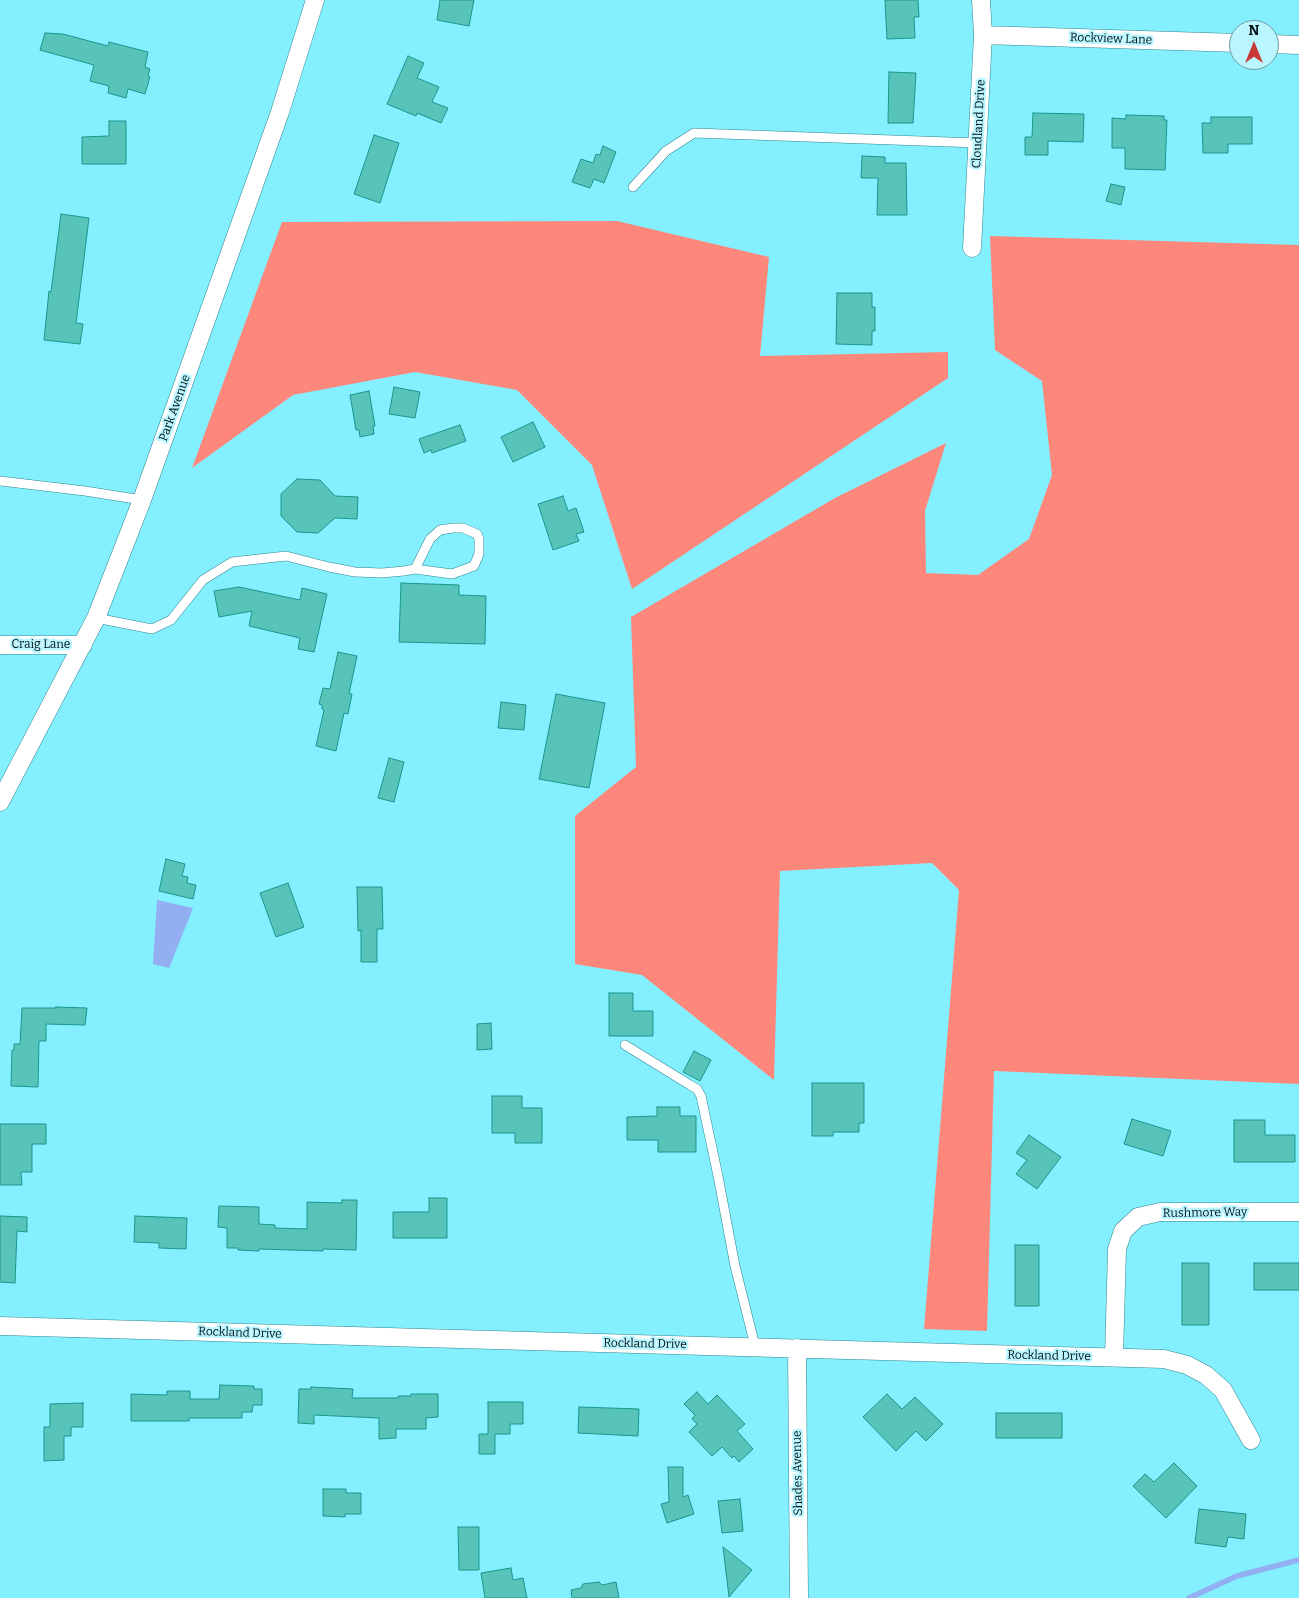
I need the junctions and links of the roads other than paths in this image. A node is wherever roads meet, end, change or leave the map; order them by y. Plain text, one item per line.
1 (315, 0) edge
2 (981, 0) edge
3 (983, 34) junction
4 (1229, 43) edge
5 (1279, 44) edge
6 (1299, 45) edge
7 (978, 143) junction
8 (633, 187) dead end
9 (972, 248) dead end
10 (0, 481) edge
11 (142, 500) junction
12 (415, 569) junction
13 (96, 618) junction
14 (0, 645) edge
15 (83, 645) junction
16 (0, 802) edge
17 (625, 1045) dead end
18 (1299, 1212) edge
19 (0, 1326) edge
20 (755, 1346) junction
21 (797, 1348) junction
22 (1114, 1356) junction
23 (1251, 1440) dead end
24 (799, 1598) edge

1 - 11 street, Park Avenue
2 - 3 street, Cloudland Drive
3 - 4 street, Rockview Lane
3 - 7 street, Cloudland Drive
5 - 6 street
7 - 8 lane
7 - 9 street, Cloudland Drive
10 - 11 lane
11 - 13 street, Park Avenue
12 - 12 lane
12 - 13 lane
13 - 15 street, Park Avenue
14 - 15 street, Craig Lane
15 - 16 street, Park Avenue
17 - 20 lane
18 - 22 street, Rushmore Way
19 - 20 street, Rockland Drive
20 - 21 street, Rockland Drive
21 - 22 street, Rockland Drive
21 - 24 street, Shades Avenue
22 - 23 street, Rockland Drive

